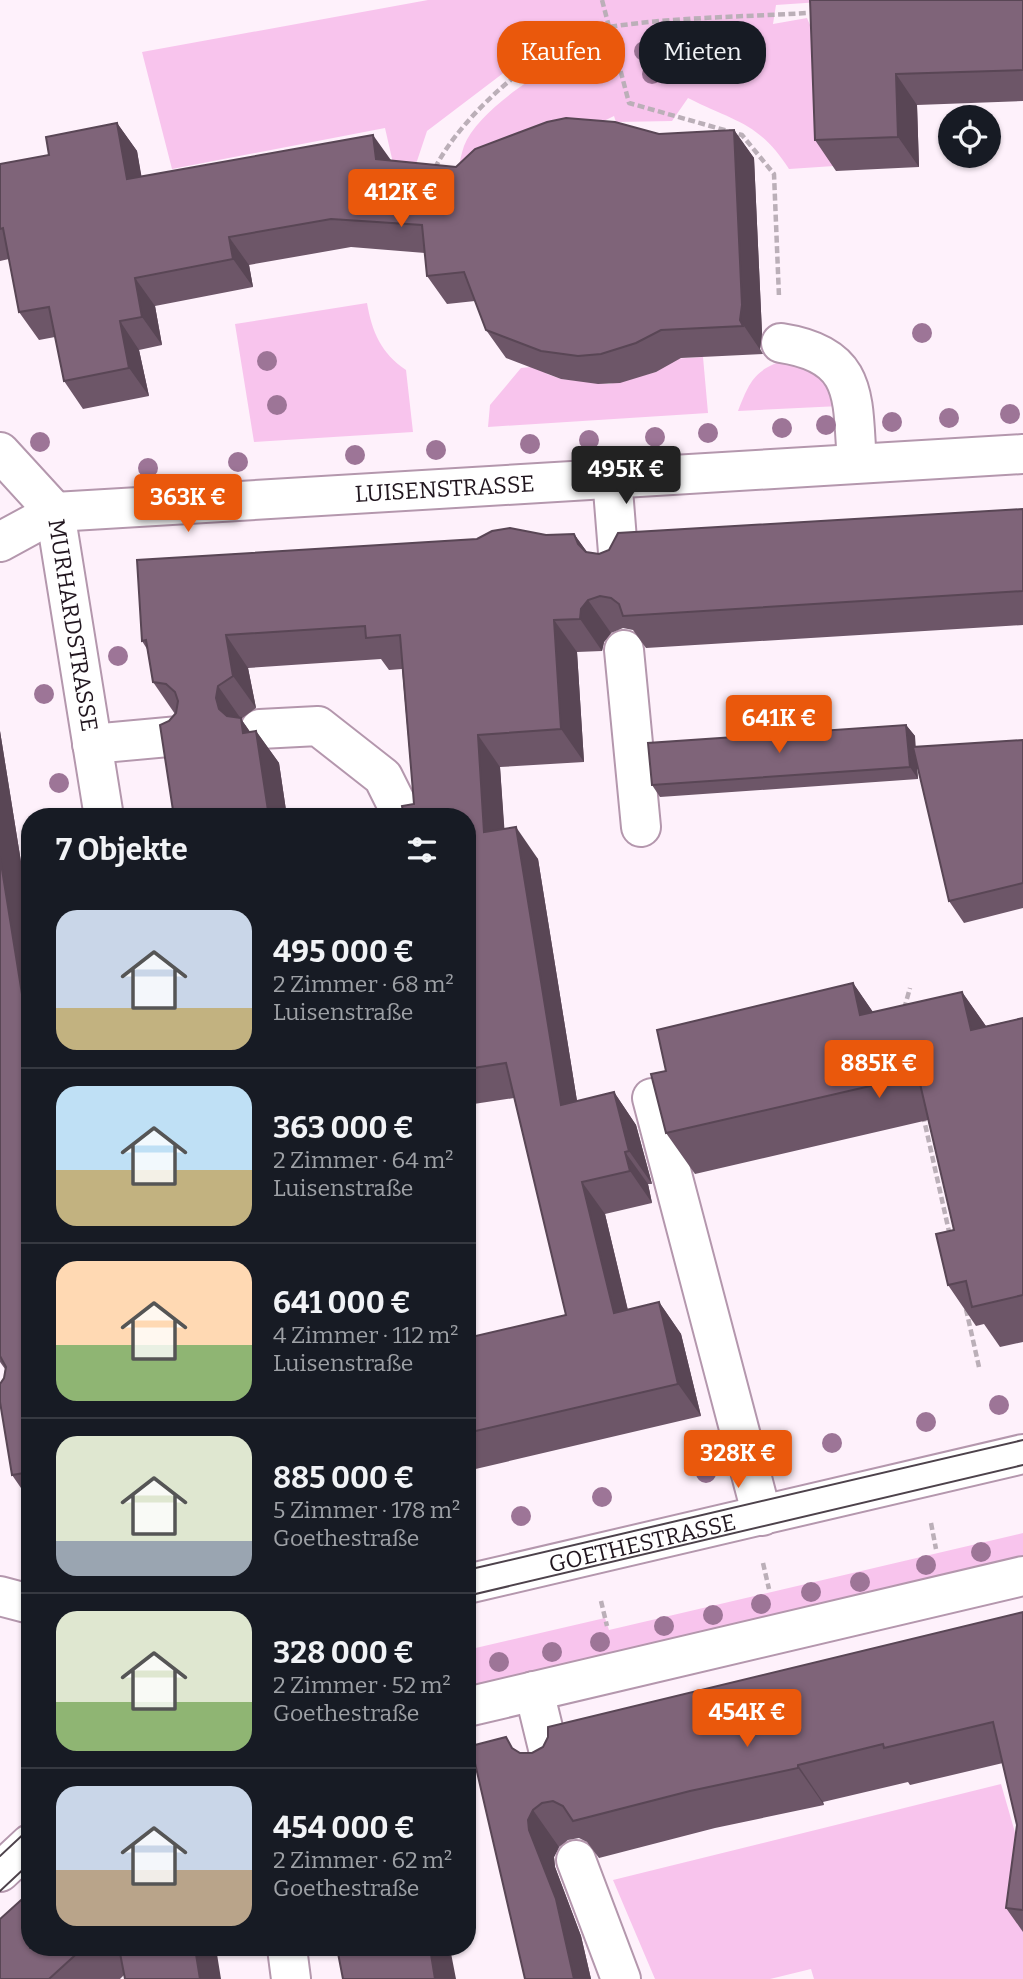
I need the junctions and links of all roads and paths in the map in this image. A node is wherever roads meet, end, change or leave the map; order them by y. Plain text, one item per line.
1 (602, 0) edge
2 (807, 13) edge
3 (606, 21) edge
4 (625, 26) edge
5 (507, 84) edge
6 (624, 84) edge
7 (429, 179) edge
8 (781, 343) joint
9 (0, 452) edge
10 (1023, 454) edge
11 (857, 463) junction
12 (612, 477) junction
13 (55, 512) junction
14 (0, 542) edge
15 (620, 565) edge
16 (624, 650) edge
17 (260, 729) dead end
18 (179, 736) edge
19 (92, 744) junction
20 (103, 808) edge
21 (398, 808) edge
22 (641, 827) dead end
23 (910, 988) dead end
24 (901, 1018) edge
25 (652, 1098) edge
26 (922, 1110) edge
27 (952, 1245) edge
28 (964, 1299) edge
29 (979, 1367) dead end
30 (1023, 1454) edge
31 (762, 1516) junction
32 (1023, 1576) edge
33 (476, 1582) edge
34 (0, 1596) edge
35 (21, 1602) edge
36 (534, 1691) junction
37 (476, 1705) edge
38 (553, 1769) edge
39 (21, 1852) edge
40 (576, 1860) edge
41 (0, 1872) edge
42 (287, 1956) edge
43 (291, 1979) edge
44 (621, 1979) edge

1 - 3 path
2 - 4 path
5 - 7 path
6 - 8 path
8 - 11 street
9 - 13 street, MURHARDSTRASSE
10 - 11 street, LUISENSTRASSE
11 - 12 street, LUISENSTRASSE
12 - 13 street, LUISENSTRASSE
12 - 15 street
13 - 14 street, LUISENSTRASSE
13 - 19 street, MURHARDSTRASSE
16 - 22 street
17 - 21 street
18 - 19 street
19 - 20 street, MURHARDSTRASSE
23 - 24 path
25 - 31 street
26 - 27 path
28 - 29 path
30 - 31 street, GOETHESTRASSE
31 - 33 street, GOETHESTRASSE
32 - 36 street
34 - 35 street
36 - 37 street
36 - 38 street
39 - 41 street
40 - 44 street
42 - 43 street

